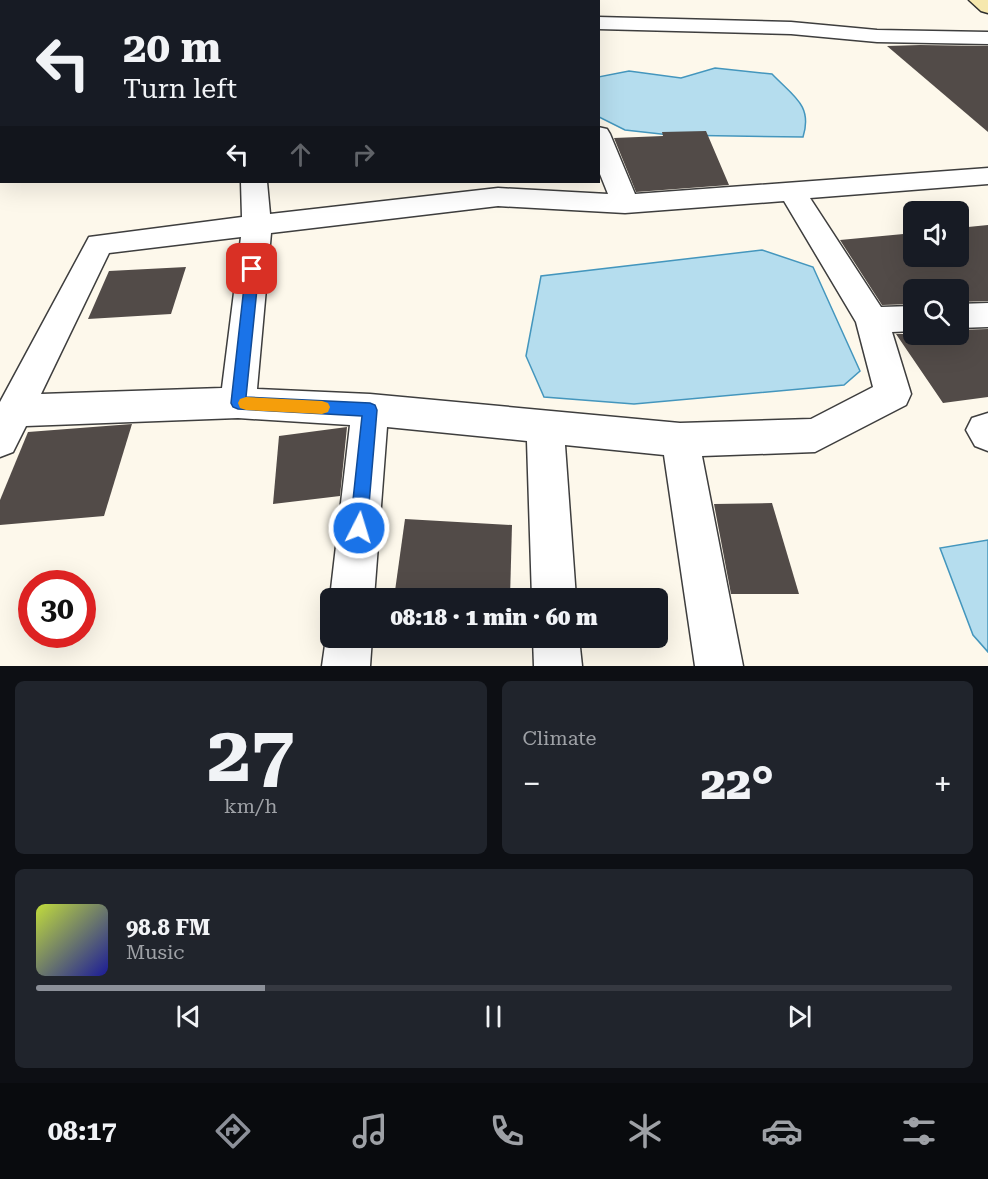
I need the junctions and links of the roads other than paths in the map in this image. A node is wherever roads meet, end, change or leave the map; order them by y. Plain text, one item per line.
1 (978, 0) edge
2 (988, 7) edge
3 (600, 23) edge
4 (988, 38) edge
5 (600, 139) edge
6 (988, 176) edge
7 (254, 183) edge
8 (792, 192) junction
9 (625, 204) junction
10 (257, 225) junction
11 (988, 315) edge
12 (969, 316) edge
13 (903, 319) edge
14 (872, 320) junction
15 (238, 403) junction
16 (370, 410) junction
17 (7, 426) edge
18 (545, 428) junction
19 (988, 429) edge
20 (988, 434) edge
21 (680, 440) junction
22 (353, 588) edge
23 (553, 588) edge
24 (348, 648) edge
25 (557, 648) edge
26 (346, 666) edge
27 (558, 666) edge
28 (719, 666) edge

1 - 2 street
3 - 4 street
5 - 9 street
6 - 8 street
7 - 10 street
8 - 9 street
8 - 14 street
9 - 10 street
10 - 15 street
10 - 17 street
11 - 12 street
13 - 14 street
14 - 21 street
15 - 16 street
15 - 17 street
16 - 18 street
16 - 22 street
18 - 21 street
18 - 23 street
19 - 20 street
21 - 28 street
24 - 26 street
25 - 27 street

